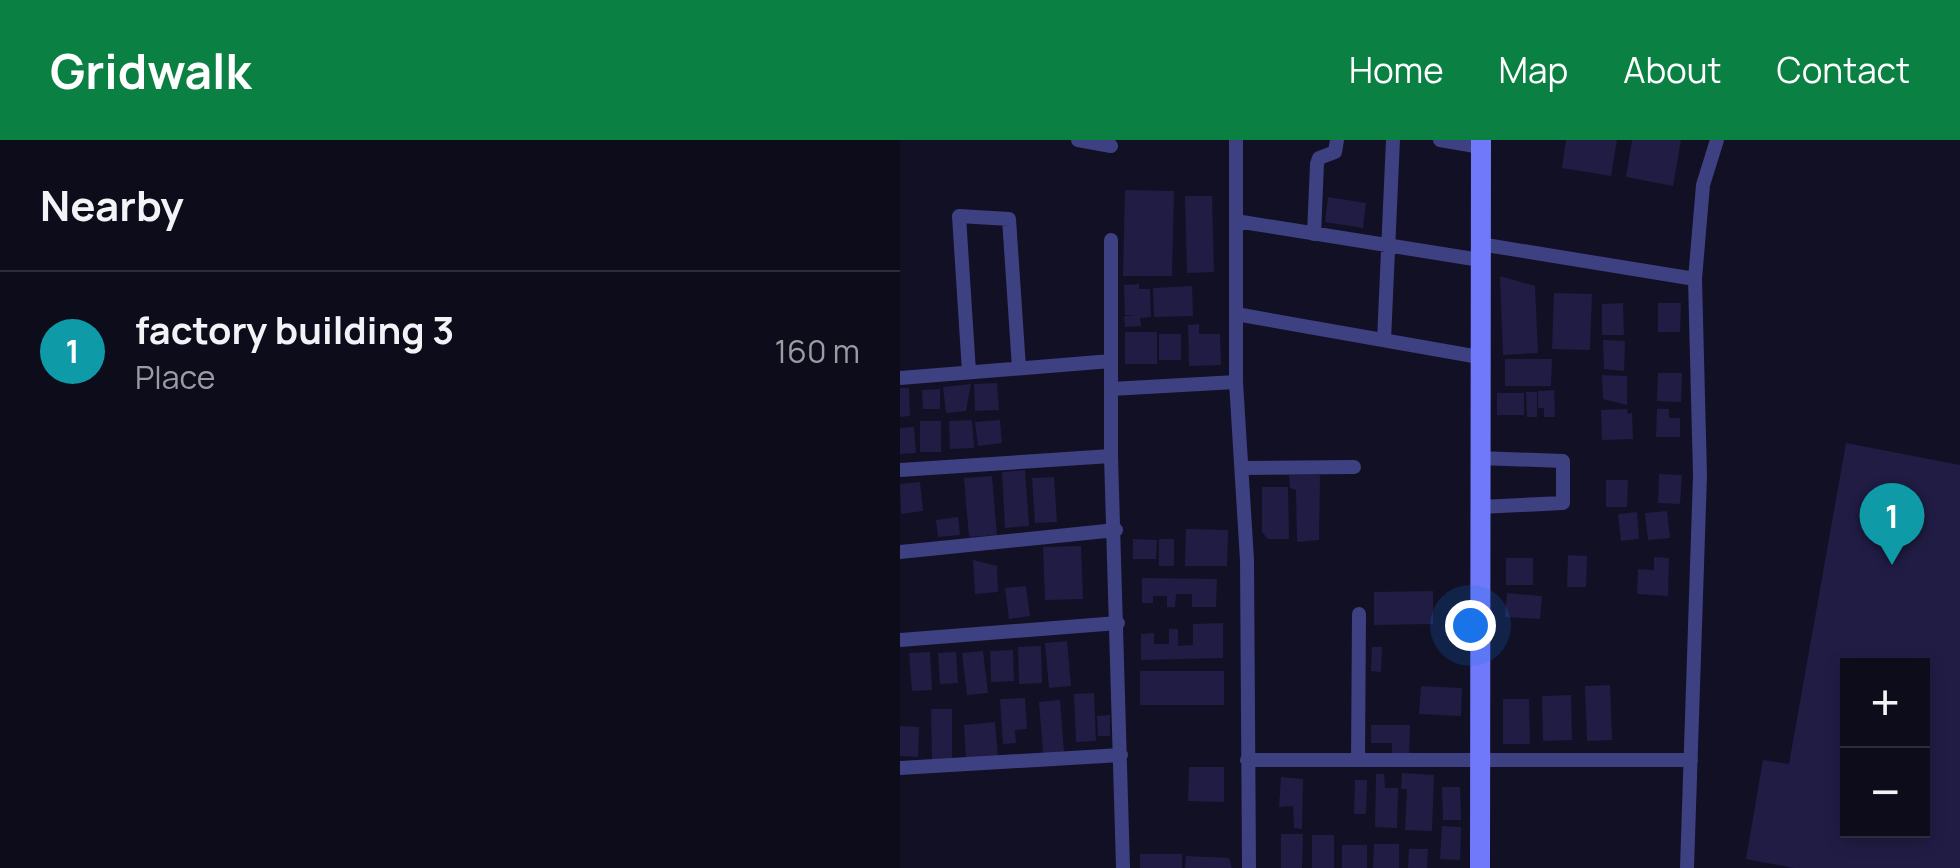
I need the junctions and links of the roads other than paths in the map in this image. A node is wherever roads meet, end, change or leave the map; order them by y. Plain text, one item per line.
1 (1078, 140) edge
2 (1236, 140) edge
3 (1337, 140) edge
4 (1393, 140) edge
5 (1440, 140) edge
6 (1718, 140) edge
7 (1481, 144) edge
8 (1111, 146) dead end
9 (1236, 221) junction
10 (1314, 234) junction
11 (1111, 240) dead end
12 (1389, 245) junction
13 (1480, 252) junction
14 (1695, 279) junction
15 (1236, 314) junction
16 (1384, 340) junction
17 (1479, 357) junction
18 (1111, 361) junction
19 (1019, 368) junction
20 (970, 372) junction
21 (900, 378) edge
22 (1236, 382) junction
23 (1111, 389) junction
24 (1111, 456) junction
25 (1480, 458) junction
26 (1354, 467) dead end
27 (1242, 468) junction
28 (900, 470) edge
29 (1480, 506) junction
30 (1116, 530) junction
31 (900, 552) edge
32 (1358, 614) dead end
33 (1118, 622) junction
34 (900, 640) edge
35 (1121, 754) junction
36 (1247, 760) junction
37 (1358, 760) junction
38 (1691, 760) junction
39 (1480, 761) junction
40 (900, 768) edge
41 (1123, 868) edge
42 (1249, 868) edge
43 (1480, 868) edge
44 (1687, 868) edge

1 - 8 street
2 - 9 street
3 - 10 street
4 - 12 street
5 - 7 street
6 - 14 street
7 - 13 street
9 - 10 street
9 - 15 street
10 - 12 street
11 - 18 street
12 - 13 street
12 - 16 street
13 - 14 street
13 - 17 street
14 - 38 street
15 - 16 street
15 - 22 street
16 - 17 street
17 - 25 street
18 - 19 street
18 - 23 street
19 - 20 street
19 - 20 street
20 - 21 street
22 - 23 street
22 - 27 street
23 - 24 street
24 - 28 street
24 - 30 street
25 - 29 street
25 - 29 street
26 - 27 street
27 - 36 street
29 - 39 street
30 - 31 street
30 - 33 street
32 - 37 street
33 - 34 street
33 - 35 street
35 - 40 street
35 - 41 street
36 - 37 street
36 - 42 street
37 - 39 street
38 - 39 street
38 - 44 street
39 - 43 street

